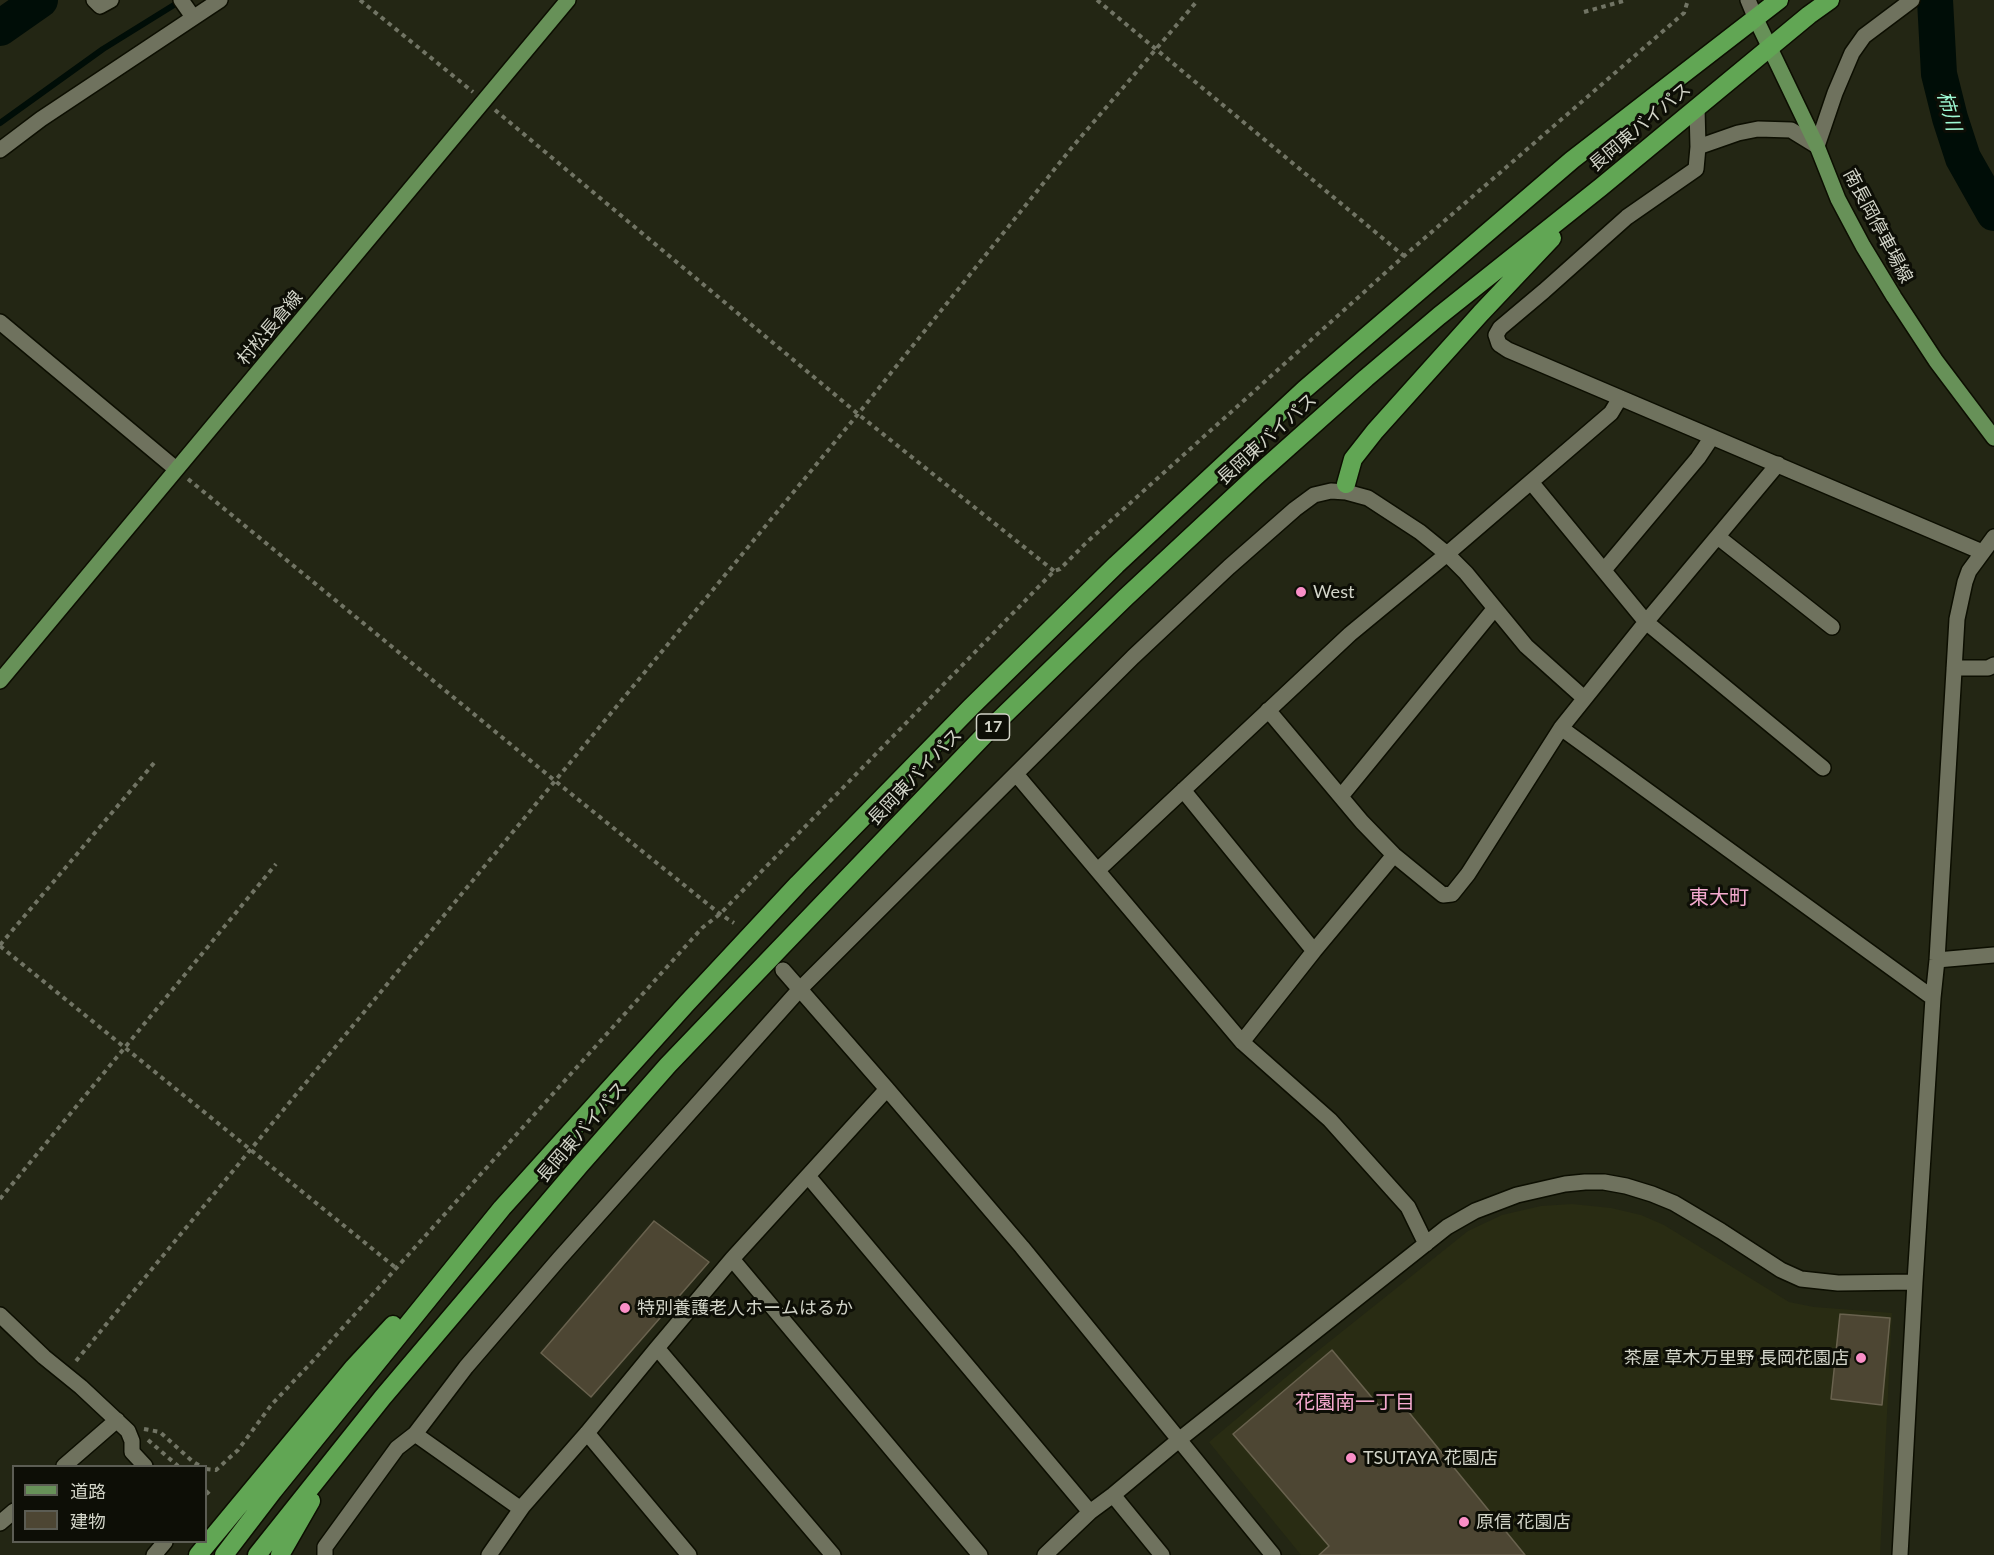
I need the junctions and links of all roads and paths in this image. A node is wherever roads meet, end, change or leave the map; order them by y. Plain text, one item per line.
1 (94, 0) edge
2 (111, 0) edge
3 (220, 0) edge
4 (360, 0) edge
5 (568, 0) edge
6 (1097, 0) edge
7 (1198, 0) edge
8 (1627, 0) edge
9 (1688, 0) edge
10 (1748, 0) edge
11 (1779, 0) edge
12 (1830, 0) edge
13 (1912, 0) edge
14 (187, 9) edge
15 (1584, 12) dead end
16 (1755, 18) junction
17 (1157, 48) junction
18 (1769, 48) junction
19 (484, 101) junction
20 (1696, 108) junction
21 (1817, 146) junction
22 (1698, 147) junction
23 (0, 150) edge
24 (1601, 187) junction
25 (1404, 256) junction
26 (0, 322) edge
27 (1620, 398) junction
28 (858, 414) junction
29 (1712, 437) junction
30 (1994, 438) edge
31 (1778, 464) junction
32 (176, 469) junction
33 (1531, 482) junction
34 (1346, 488) junction
35 (1718, 537) junction
36 (1994, 537) edge
37 (1982, 552) junction
38 (1447, 554) junction
39 (1604, 570) junction
40 (1054, 572) junction
41 (1495, 608) junction
42 (1646, 621) junction
43 (1832, 627) dead end
44 (1994, 665) edge
45 (1954, 668) junction
46 (0, 681) edge
47 (1584, 698) junction
48 (1268, 710) junction
49 (1561, 728) junction
50 (154, 763) dead end
51 (1823, 768) dead end
52 (1016, 774) junction
53 (554, 780) junction
54 (1183, 790) junction
55 (1342, 795) junction
56 (1394, 855) junction
57 (276, 864) dead end
58 (1098, 870) junction
59 (720, 914) junction
60 (735, 923) dead end
61 (0, 945) edge
62 (1314, 951) junction
63 (1994, 955) edge
64 (1937, 960) junction
65 (783, 970) dead end
66 (800, 989) junction
67 (1933, 998) junction
68 (1242, 1042) junction
69 (125, 1047) junction
70 (887, 1089) junction
71 (249, 1150) junction
72 (808, 1176) junction
73 (0, 1199) edge
74 (502, 1208) junction
75 (1426, 1244) junction
76 (732, 1259) junction
77 (396, 1268) junction
78 (1915, 1282) junction
79 (0, 1315) edge
80 (657, 1348) junction
81 (76, 1361) dead end
82 (117, 1420) junction
83 (128, 1431) junction
84 (587, 1433) junction
85 (415, 1434) junction
86 (1180, 1439) junction
87 (343, 1445) junction
88 (66, 1465) edge
89 (143, 1465) edge
90 (198, 1465) edge
91 (207, 1469) edge
92 (207, 1492) edge
93 (1113, 1495) junction
94 (212, 1497) dead end
95 (521, 1509) junction
96 (1090, 1512) junction
97 (12, 1514) edge
98 (0, 1524) edge
99 (164, 1543) edge
100 (154, 1555) edge
101 (198, 1555) edge
102 (224, 1555) edge
103 (257, 1555) edge
104 (280, 1555) edge
105 (325, 1555) edge
106 (489, 1555) edge
107 (689, 1555) edge
108 (833, 1555) edge
109 (980, 1555) edge
110 (1045, 1555) edge
111 (1162, 1555) edge
112 (1273, 1555) edge
113 (1900, 1555) edge

1 - 2 street
3 - 14 street
4 - 19 path
5 - 19 main road, 村松長倉線
6 - 17 path
7 - 17 path
8 - 15 path
9 - 25 path
10 - 16 street
11 - 16 highway, 長岡東バイパス / 17
12 - 18 highway, 長岡東バイパス / 17
13 - 21 street
14 - 23 street
16 - 18 main road, 南長岡停車場線
16 - 74 highway, 長岡東バイパス / 17
17 - 25 path
17 - 28 path
18 - 20 highway, 長岡東バイパス / 17
18 - 21 main road, 南長岡停車場線
19 - 28 path
19 - 32 main road, 村松長倉線
20 - 22 street
20 - 24 highway, 長岡東バイパス / 17
21 - 22 street
21 - 30 main road, 南長岡停車場線
22 - 27 street
24 - 34 highway
24 - 87 highway, 長岡東バイパス / 17
25 - 40 path
26 - 32 street
27 - 29 street
27 - 33 street
28 - 40 path
28 - 53 path
29 - 31 street
29 - 39 street
31 - 35 street
31 - 37 street
32 - 46 main road, 村松長倉線
32 - 53 path
33 - 38 street
33 - 39 street
34 - 38 street
34 - 52 street
35 - 42 street
35 - 43 street
36 - 37 street
37 - 45 street
38 - 41 street
38 - 48 street
39 - 42 street
40 - 59 path
41 - 47 street
41 - 55 street
42 - 47 street
42 - 51 street
44 - 45 street
45 - 64 street
47 - 49 street
48 - 54 street
48 - 55 street
49 - 56 street
49 - 67 street
50 - 61 path
52 - 58 street
52 - 66 street
53 - 59 path
53 - 71 path
54 - 58 street
54 - 62 street
55 - 56 street
56 - 62 street
57 - 69 path
58 - 68 street
59 - 60 path
59 - 77 path
61 - 69 path
62 - 68 street
63 - 64 street
64 - 67 street
65 - 66 street
66 - 70 street
66 - 85 street
67 - 78 street
68 - 75 street
69 - 71 path
69 - 73 path
70 - 72 street
70 - 86 street
71 - 77 path
71 - 81 path
72 - 76 street
72 - 96 street
74 - 101 highway
74 - 102 highway, 長岡東バイパス / 17
75 - 78 street
75 - 86 street
76 - 80 street
76 - 109 street
77 - 91 path
78 - 113 street
79 - 82 street
80 - 84 street
80 - 108 street
82 - 83 street
82 - 88 street
83 - 89 street
83 - 90 path
84 - 95 street
84 - 107 street
85 - 95 street
85 - 105 street
86 - 93 street
86 - 112 street
87 - 103 highway, 長岡東バイパス / 17
87 - 104 highway
92 - 94 path
93 - 96 street
93 - 111 street
95 - 106 street
96 - 110 street
97 - 98 street
99 - 100 street

